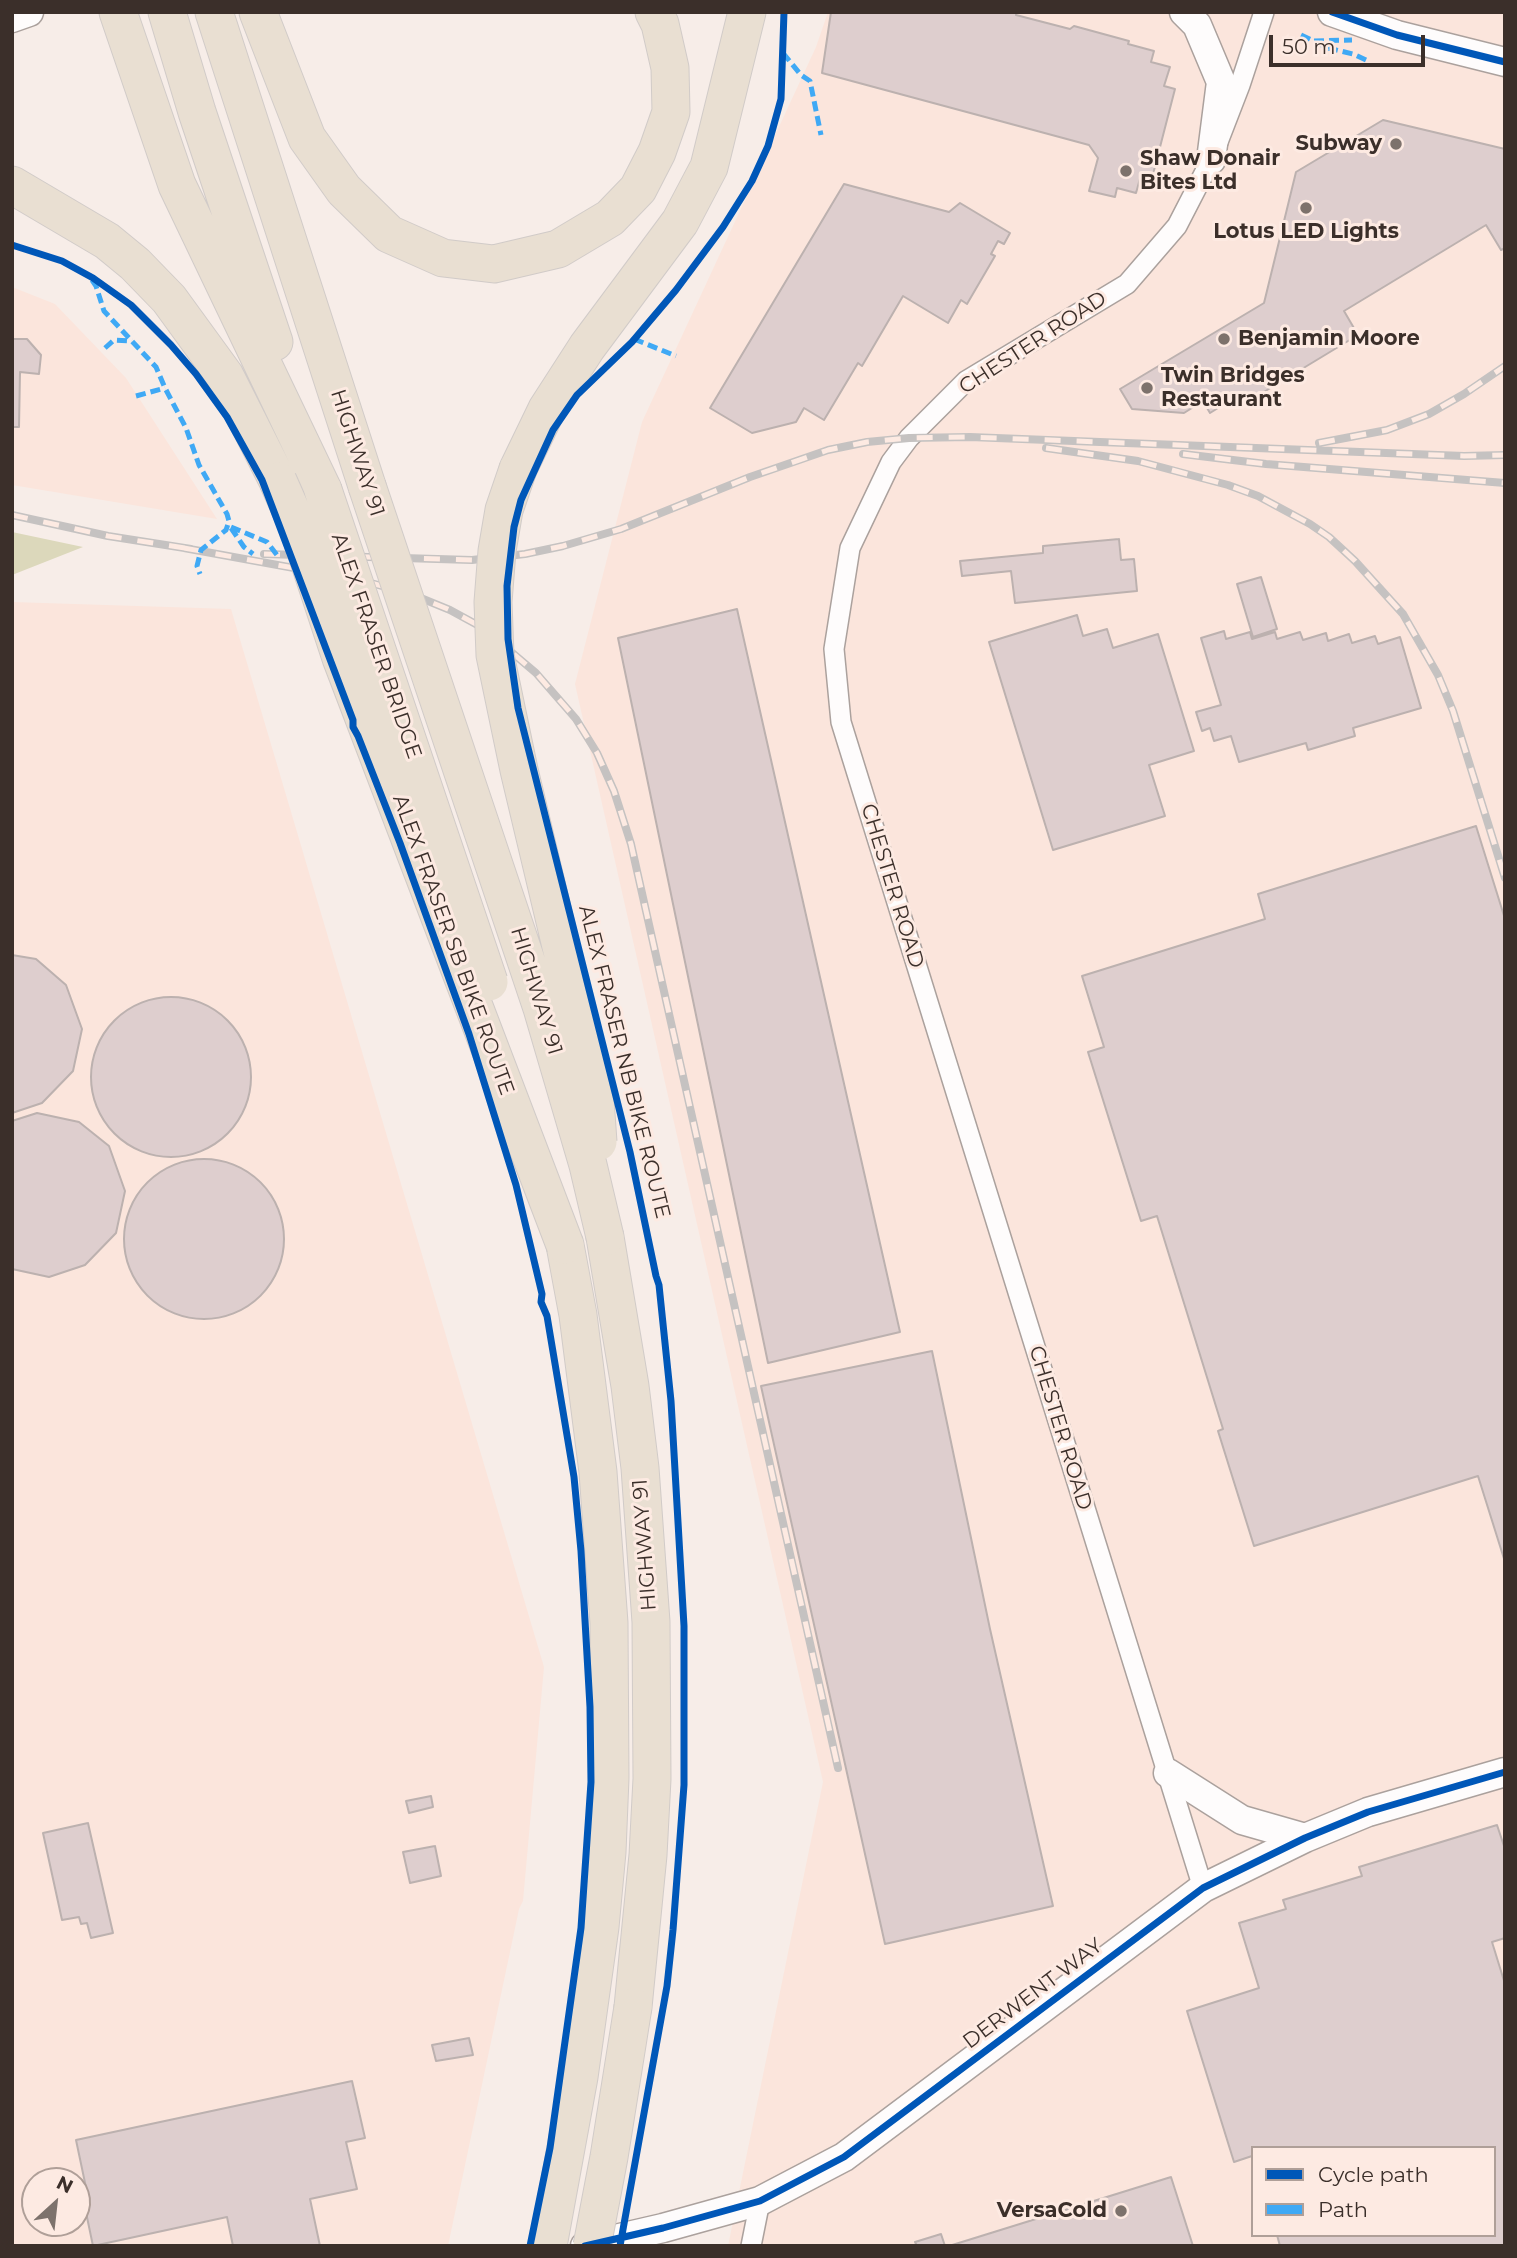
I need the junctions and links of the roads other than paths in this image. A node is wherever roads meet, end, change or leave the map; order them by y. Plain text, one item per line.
1 (29, 12) edge
2 (118, 12) edge
3 (167, 12) edge
4 (214, 12) edge
5 (258, 12) edge
6 (654, 12) edge
7 (730, 12) edge
8 (747, 12) edge
9 (1184, 12) edge
10 (1264, 12) edge
11 (1332, 12) edge
12 (12, 18) edge
13 (734, 61) junction
14 (1505, 62) edge
15 (1211, 160) junction
16 (12, 185) edge
17 (12, 197) edge
18 (64, 214) junction
19 (323, 489) junction
20 (605, 1237) junction
21 (565, 1245) junction
22 (1505, 1772) edge
23 (1168, 1773) junction
24 (1305, 1838) junction
25 (1203, 1888) junction
26 (760, 2201) junction
27 (548, 2246) edge
28 (585, 2246) edge
29 (592, 2246) edge
30 (751, 2246) edge

1 - 12 street
2 - 19 highway
3 - 19 highway, HIGHWAY 91
4 - 20 highway, HIGHWAY 91, bridge
5 - 6 highway
7 - 13 highway
8 - 13 highway
9 - 15 street
10 - 15 street, CHESTER ROAD
11 - 14 street
13 - 20 highway, bridge
15 - 23 street, CHESTER ROAD
16 - 18 highway
17 - 18 highway
18 - 21 highway, bridge
19 - 21 highway, ALEX FRASER BRIDGE, bridge
20 - 29 highway, HIGHWAY 91, bridge
21 - 27 highway, HIGHWAY 91
22 - 24 street, DERWENT WAY
23 - 24 street
23 - 25 street, CHESTER ROAD
24 - 25 street, DERWENT WAY
25 - 26 street, DERWENT WAY
26 - 28 street, DERWENT WAY
26 - 30 street

